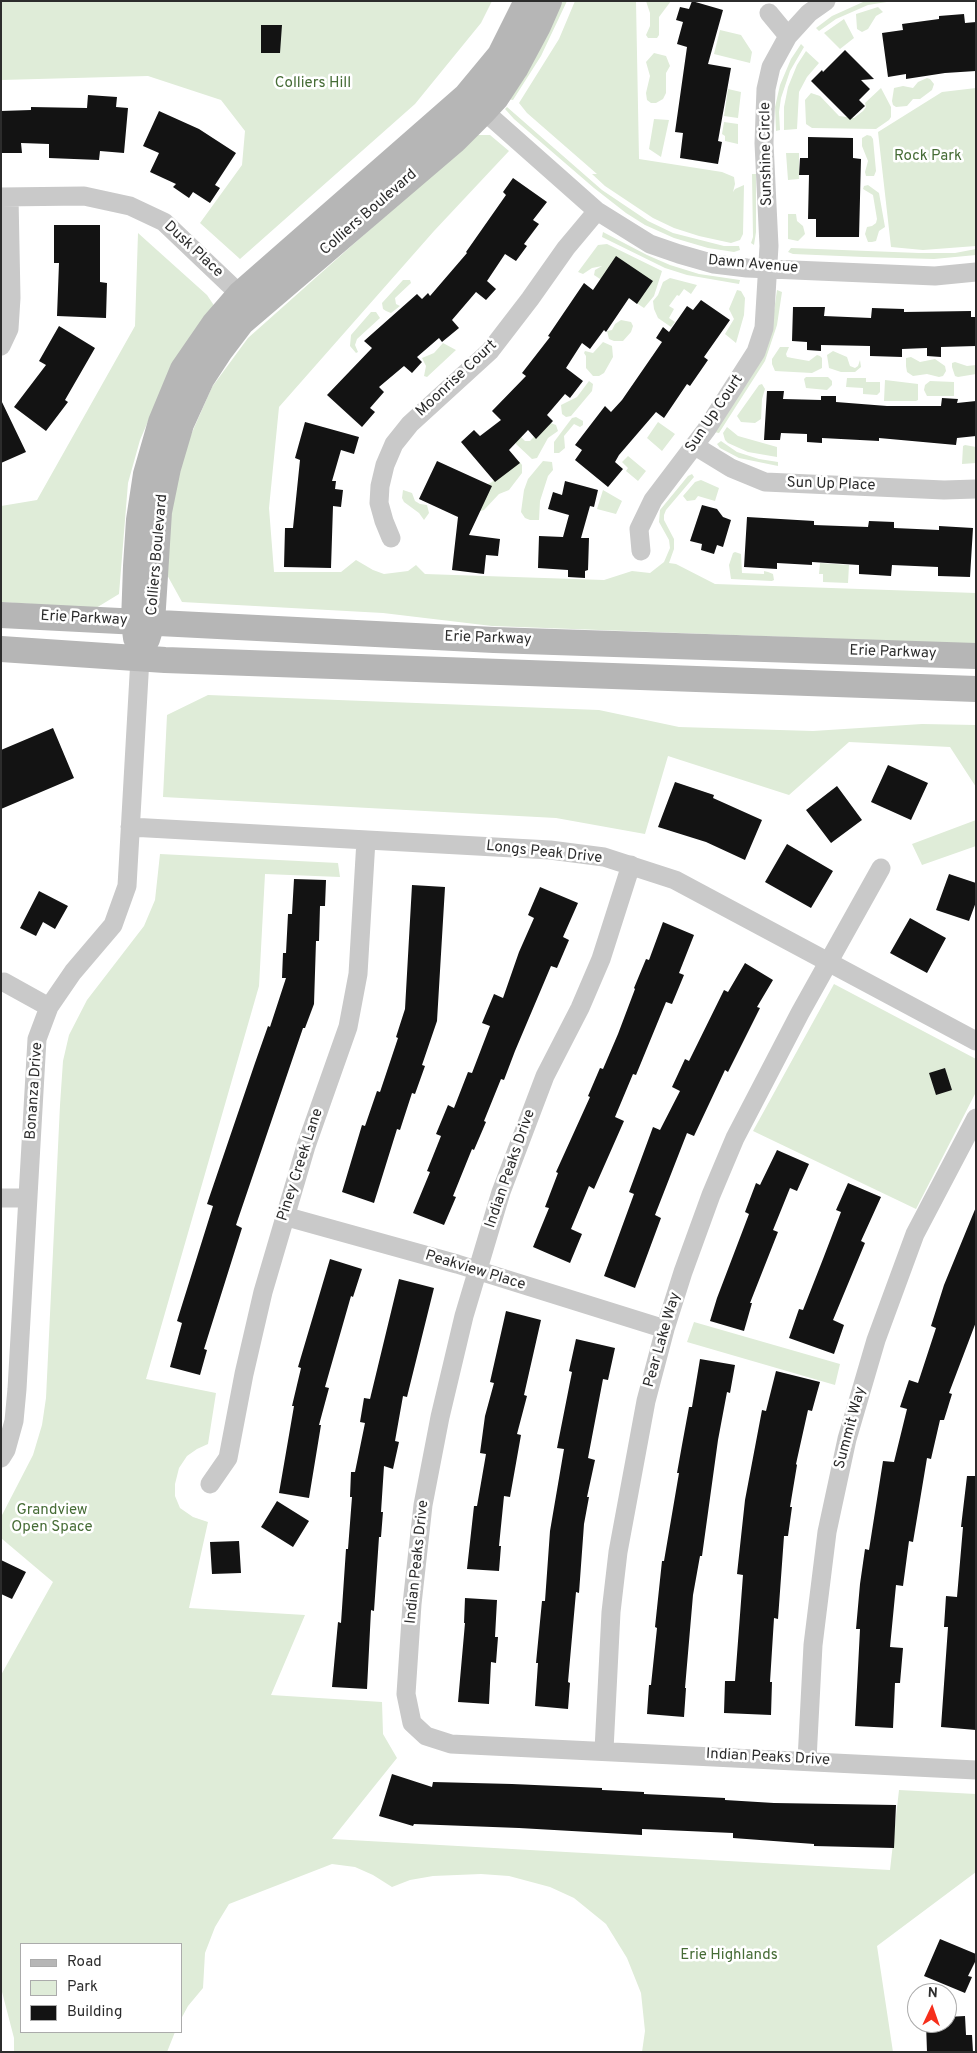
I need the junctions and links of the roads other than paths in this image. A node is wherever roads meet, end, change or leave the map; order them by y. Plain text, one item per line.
1 (527, 1) edge
2 (549, 1) edge
3 (826, 1) edge
4 (769, 12) dead end
5 (788, 36) junction
6 (475, 103) junction
7 (5, 197) edge
8 (597, 211) junction
9 (768, 269) junction
10 (976, 272) edge
11 (248, 302) junction
12 (1, 346) edge
13 (695, 446) junction
14 (976, 489) edge
15 (391, 538) dead end
16 (641, 551) dead end
17 (1, 615) edge
18 (143, 622) junction
19 (1, 649) edge
20 (976, 656) edge
21 (140, 658) junction
22 (807, 683) junction
23 (976, 689) edge
24 (976, 705) edge
25 (130, 827) junction
26 (366, 840) junction
27 (632, 865) junction
28 (881, 868) dead end
29 (829, 961) junction
30 (4, 982) dead end
31 (49, 1007) junction
32 (976, 1041) edge
33 (976, 1118) edge
34 (1, 1198) edge
35 (27, 1198) junction
36 (284, 1216) junction
37 (477, 1271) junction
38 (665, 1329) junction
39 (1, 1458) edge
40 (210, 1484) dead end
41 (604, 1750) junction
42 (806, 1760) junction
43 (976, 1770) edge

1 - 6 main road, Colliers Boulevard
2 - 6 main road, Colliers Boulevard
3 - 5 street, Sunshine Circle
4 - 5 street
5 - 9 street, Sunshine Circle
6 - 8 street, Dawn Avenue
6 - 11 main road, Colliers Boulevard
7 - 11 street, Dusk Place
7 - 12 street
8 - 9 street, Dawn Avenue
8 - 15 street, Moonrise Court
9 - 10 street, Dawn Avenue
9 - 13 street, Sun Up Court
11 - 18 main road, Colliers Boulevard
13 - 14 street, Sun Up Place
13 - 16 street, Sun Up Court
17 - 18 main road, Erie Parkway
18 - 20 main road, Erie Parkway
18 - 21 main road, Colliers Boulevard
19 - 21 main road
21 - 22 main road
21 - 25 street, Bonanza Drive
22 - 23 main road
22 - 24 main road
25 - 26 street, Longs Peak Drive
25 - 31 street, Bonanza Drive
26 - 27 street, Longs Peak Drive
26 - 36 street, Piney Creek Lane
27 - 29 street, Longs Peak Drive
27 - 37 street, Indian Peaks Drive
28 - 29 street, Pear Lake Way
29 - 32 street, Longs Peak Drive
29 - 38 street, Pear Lake Way
30 - 31 street
31 - 35 street, Bonanza Drive
33 - 42 street, Summit Way
34 - 35 street
35 - 39 street, Bonanza Drive
36 - 37 street, Peakview Place
36 - 40 street, Piney Creek Lane
37 - 38 street, Peakview Place
37 - 41 street, Indian Peaks Drive
38 - 41 street, Pear Lake Way
41 - 42 street, Indian Peaks Drive
42 - 43 street, Indian Peaks Drive

